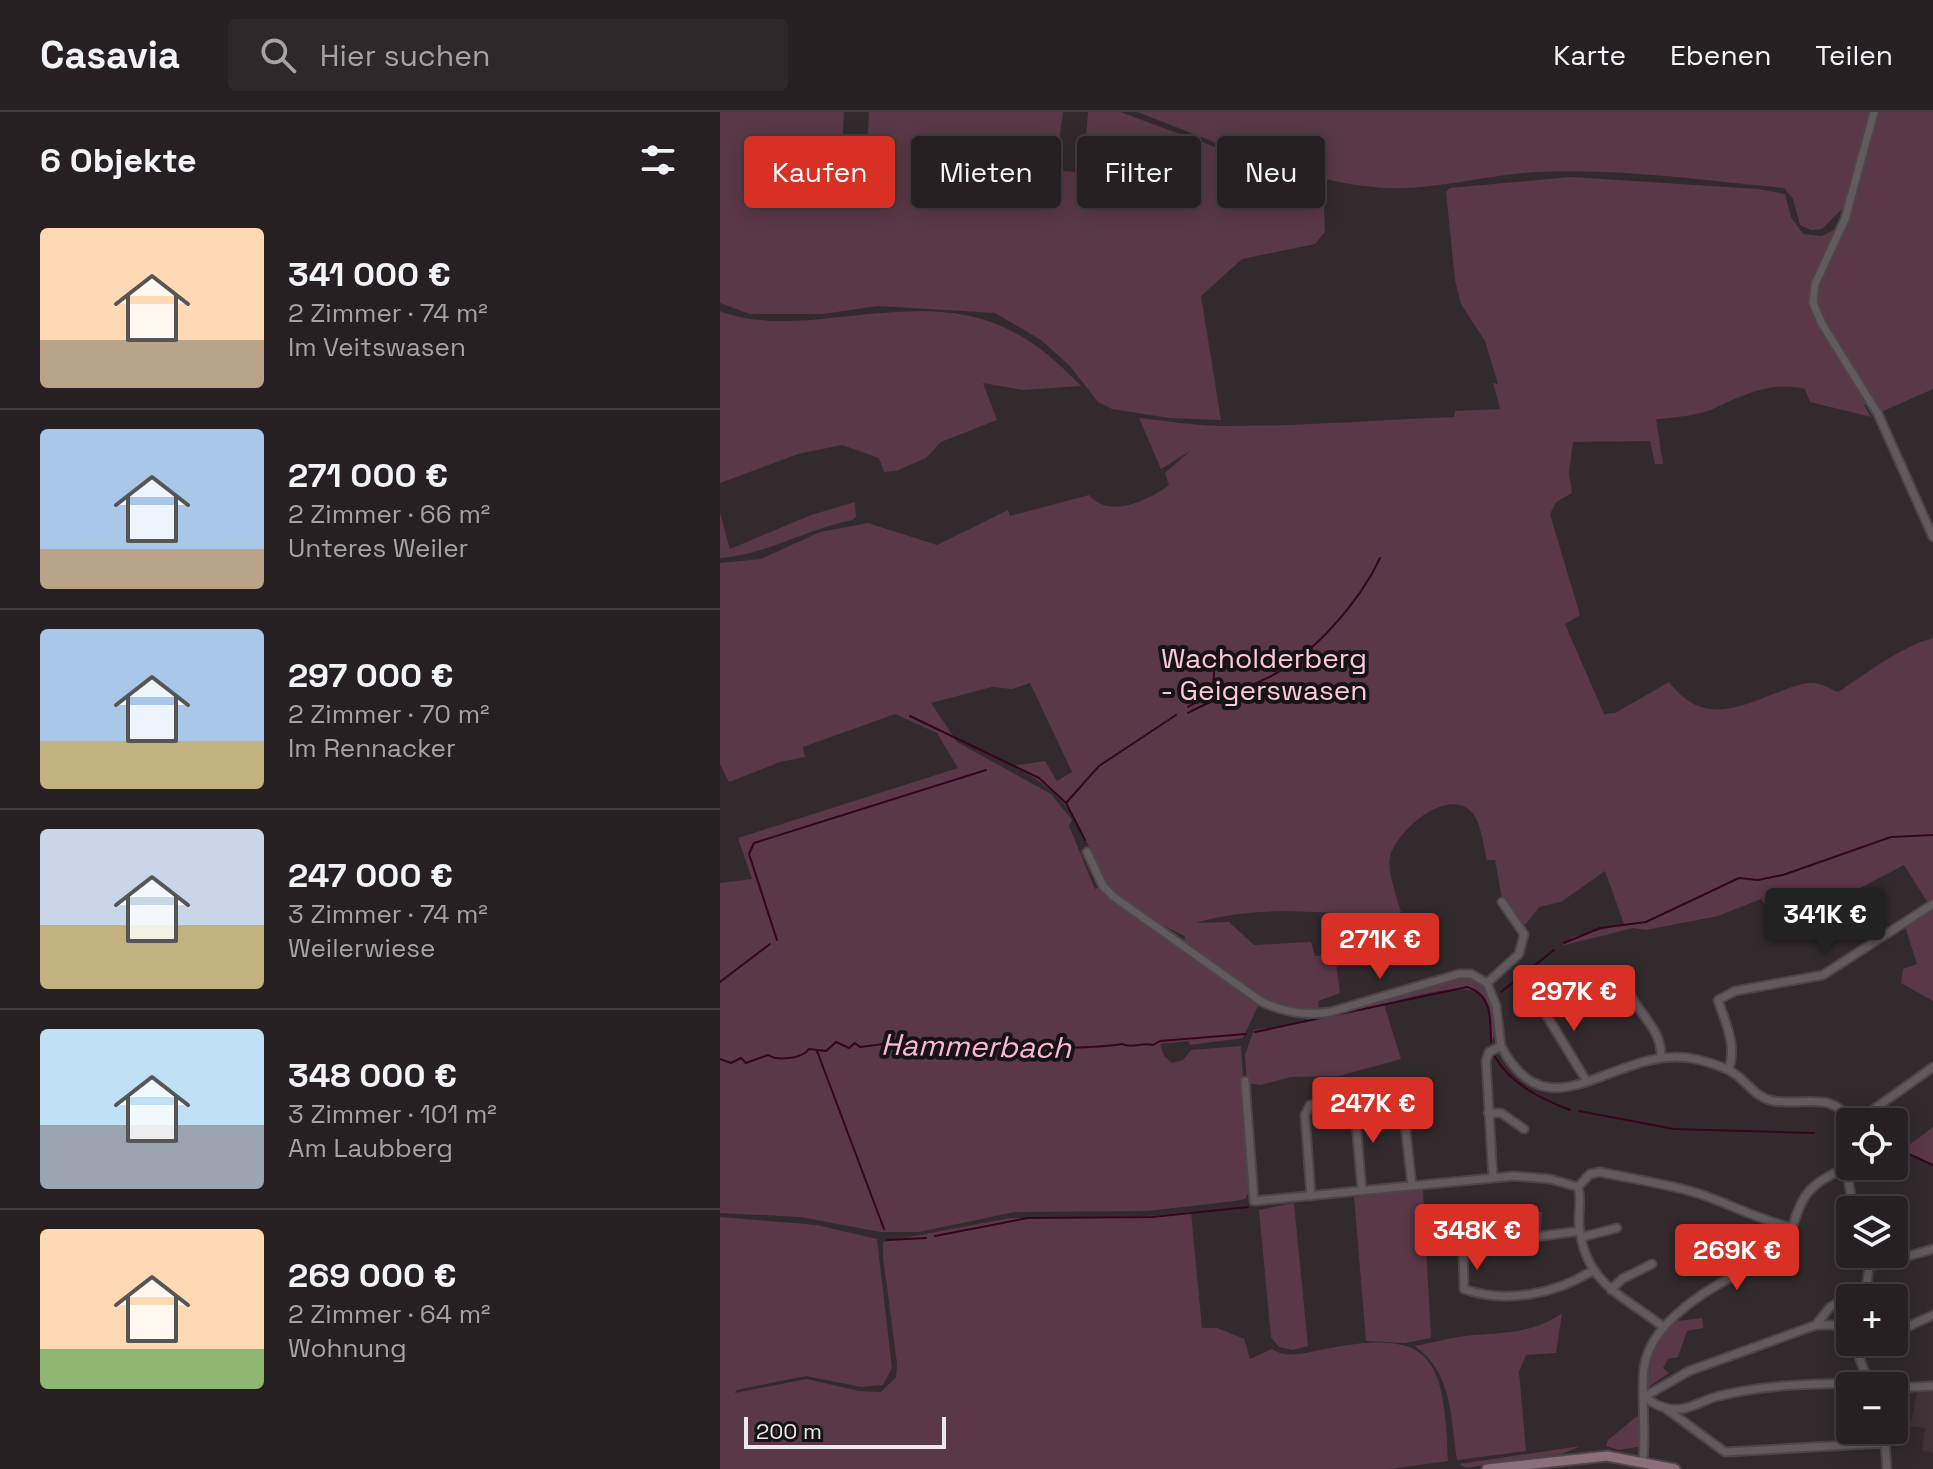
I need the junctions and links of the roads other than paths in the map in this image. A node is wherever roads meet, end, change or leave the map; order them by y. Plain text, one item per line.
1 (1874, 112) edge
2 (1933, 537) edge
3 (1087, 852) dead end
4 (1502, 902) dead end
5 (1933, 904) edge
6 (1626, 973) dead end
7 (1487, 983) junction
8 (1537, 1000) dead end
9 (1501, 1046) junction
10 (1661, 1056) junction
11 (1933, 1067) edge
12 (1728, 1070) junction
13 (1586, 1080) junction
14 (1245, 1081) dead end
15 (1354, 1100) junction
16 (1840, 1108) edge
17 (1873, 1108) edge
18 (1488, 1113) junction
19 (1524, 1129) dead end
20 (1836, 1173) edge
21 (1493, 1178) junction
22 (1412, 1186) junction
23 (1578, 1187) junction
24 (1362, 1191) junction
25 (1311, 1196) junction
26 (1790, 1227) junction
27 (1617, 1228) dead end
28 (1581, 1234) junction
29 (1933, 1249) edge
30 (1908, 1256) edge
31 (1652, 1264) dead end
32 (1869, 1268) edge
33 (1592, 1271) junction
34 (1611, 1290) junction
35 (1933, 1315) edge
36 (1816, 1325) junction
37 (1662, 1326) junction
38 (1836, 1326) edge
39 (1908, 1327) edge
40 (1933, 1386) edge
41 (1836, 1387) edge
42 (1908, 1387) edge
43 (1644, 1397) junction
44 (1665, 1408) junction
45 (1868, 1444) edge
46 (1886, 1444) edge
47 (1643, 1460) junction
48 (1487, 1469) edge
49 (1675, 1469) edge
50 (1887, 1469) edge

1 - 2 street
3 - 7 street
4 - 7 street
5 - 12 street
6 - 10 street
7 - 9 street
8 - 13 street
9 - 13 street
9 - 18 street
10 - 12 street
10 - 13 street
11 - 17 street
12 - 16 street
14 - 25 street
15 - 22 street
15 - 24 street
15 - 25 street
18 - 19 street
18 - 21 street
20 - 26 street
21 - 22 street
21 - 23 street
22 - 24 street
23 - 26 street
23 - 28 street
24 - 25 street
26 - 37 street
27 - 28 street
28 - 33 street
28 - 33 street
29 - 30 street
31 - 34 street
32 - 36 street
33 - 34 street
34 - 37 street
35 - 39 street
36 - 38 street
36 - 43 street
37 - 43 street
40 - 42 street
41 - 44 street
43 - 44 street
43 - 47 street
44 - 45 street
46 - 50 street
47 - 48 main road
47 - 49 main road

